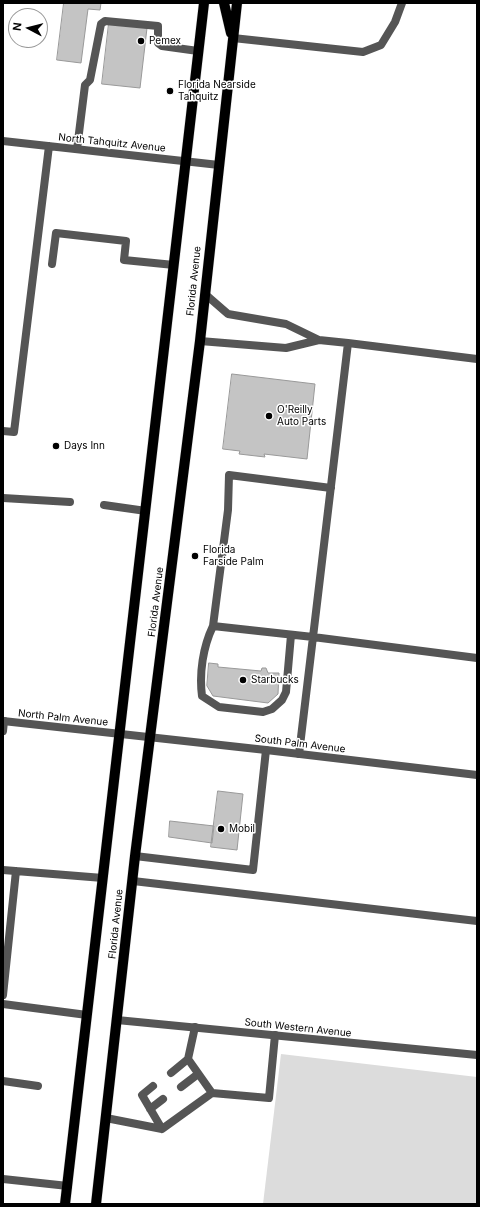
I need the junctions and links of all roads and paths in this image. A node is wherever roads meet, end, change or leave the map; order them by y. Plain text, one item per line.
1 (204, 3) edge
2 (224, 3) edge
3 (237, 3) edge
4 (402, 3) edge
5 (233, 38) junction
6 (198, 51) junction
7 (3, 141) edge
8 (49, 146) junction
9 (78, 149) junction
10 (186, 162) junction
11 (219, 165) junction
12 (52, 264) dead end
13 (174, 265) junction
14 (205, 294) junction
15 (319, 340) junction
16 (200, 341) junction
17 (348, 343) junction
18 (477, 359) edge
19 (3, 431) edge
20 (331, 488) junction
21 (3, 498) edge
22 (70, 502) dead end
23 (104, 505) dead end
24 (146, 511) junction
25 (213, 626) junction
26 (291, 635) junction
27 (313, 637) junction
28 (477, 658) edge
29 (4, 721) edge
30 (3, 731) edge
31 (121, 734) junction
32 (152, 738) junction
33 (266, 750) junction
34 (299, 754) junction
35 (477, 775) edge
36 (136, 856) junction
37 (3, 870) edge
38 (16, 871) junction
39 (103, 878) junction
40 (133, 881) junction
41 (477, 921) edge
42 (3, 995) edge
43 (3, 1004) edge
44 (87, 1015) junction
45 (117, 1020) junction
46 (195, 1027) junction
47 (275, 1035) junction
48 (477, 1055) edge
49 (188, 1059) junction
50 (171, 1073) dead end
51 (198, 1074) junction
52 (3, 1081) edge
53 (38, 1086) dead end
54 (154, 1086) dead end
55 (181, 1086) dead end
56 (212, 1093) junction
57 (163, 1099) dead end
58 (150, 1109) junction
59 (106, 1118) junction
60 (162, 1129) junction
61 (3, 1179) edge
62 (68, 1186) junction
63 (66, 1204) edge
64 (96, 1204) edge

1 - 6 main road
2 - 5 main road
3 - 5 main road, Florida Avenue
4 - 5 street
5 - 11 main road, Florida Avenue
6 - 9 street
6 - 10 main road
7 - 8 street, North Tahquitz Avenue
8 - 9 street, North Tahquitz Avenue
8 - 19 street
9 - 10 street, North Tahquitz Avenue
10 - 11 street, North Tahquitz Avenue
10 - 13 main road
11 - 14 main road, Florida Avenue
12 - 13 street
13 - 24 main road, Florida Avenue
14 - 15 street
14 - 16 main road, Florida Avenue
15 - 16 street
15 - 17 street
16 - 32 main road, Florida Avenue
17 - 18 street
17 - 20 street
20 - 25 street
20 - 27 street
21 - 22 street
23 - 24 street
24 - 31 main road, Florida Avenue
25 - 26 street
25 - 26 street
26 - 27 street
27 - 28 street
27 - 34 street
29 - 30 street
29 - 31 street, North Palm Avenue
31 - 32 street, South Palm Avenue
31 - 39 main road, Florida Avenue
32 - 33 street, South Palm Avenue
32 - 36 main road, Florida Avenue
33 - 34 street, South Palm Avenue
33 - 36 street
34 - 35 street, South Palm Avenue
36 - 40 main road, Florida Avenue
37 - 38 street
38 - 39 street
38 - 42 street
39 - 44 main road, Florida Avenue
40 - 41 street
40 - 45 main road, Florida Avenue
43 - 44 street
44 - 62 main road, Florida Avenue
45 - 46 street, South Western Avenue
45 - 59 main road, Florida Avenue
46 - 47 street, South Western Avenue
46 - 49 street
47 - 48 street, South Western Avenue
47 - 56 street
49 - 50 street
49 - 51 street
51 - 55 street
51 - 56 street
52 - 53 street
54 - 58 street
56 - 60 street
57 - 58 street
58 - 60 street
59 - 60 street
59 - 64 main road, Florida Avenue
61 - 62 street
62 - 63 main road, Florida Avenue

